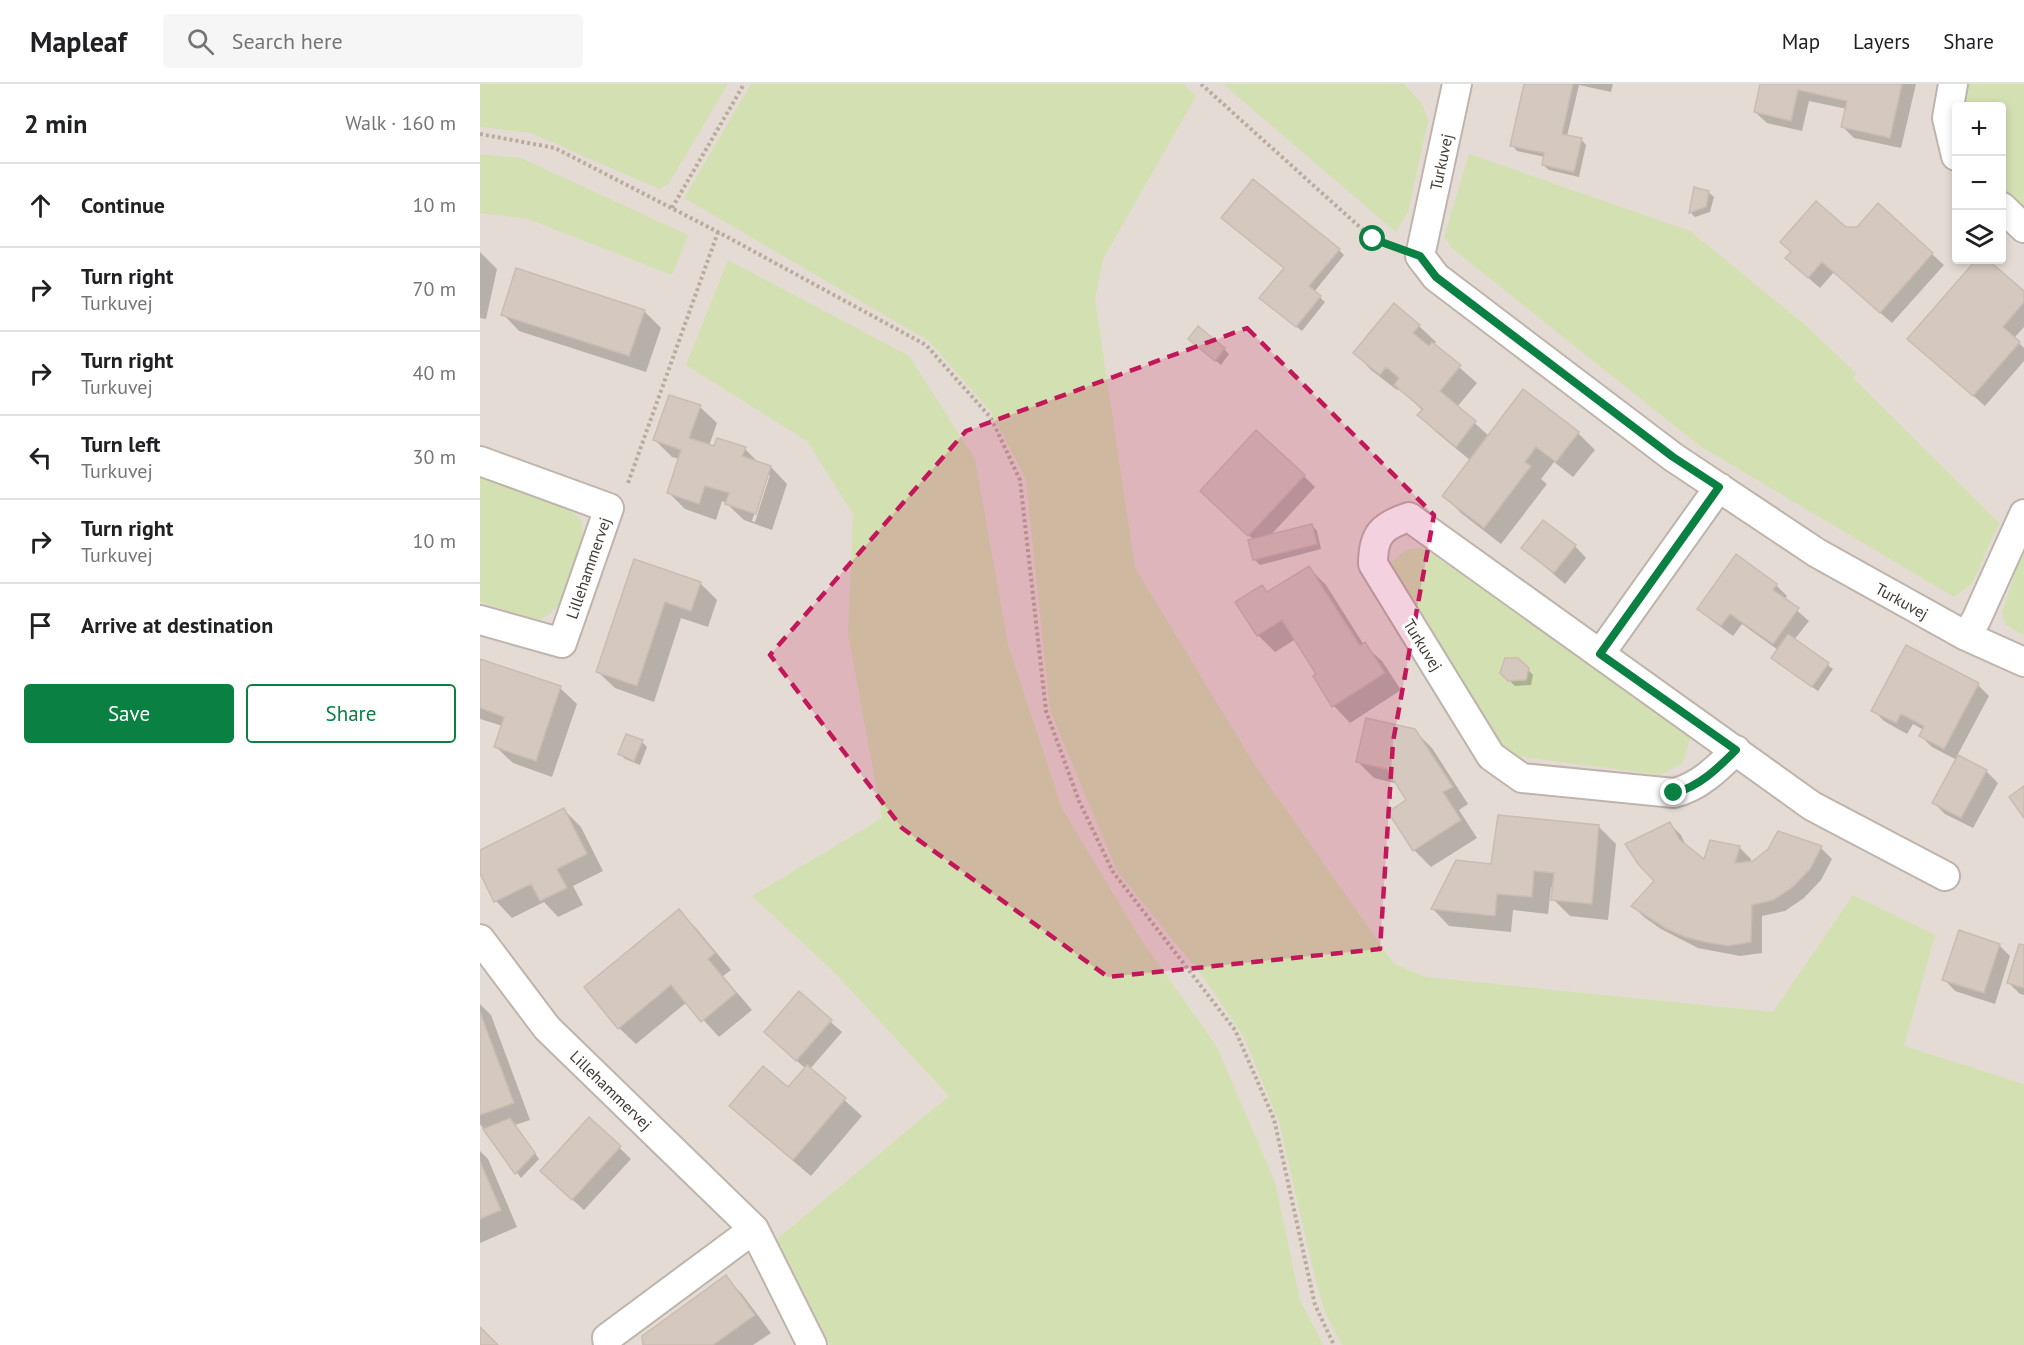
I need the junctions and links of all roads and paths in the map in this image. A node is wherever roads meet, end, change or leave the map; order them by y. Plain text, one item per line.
1 (744, 84) edge
2 (1201, 84) edge
3 (1458, 84) edge
4 (1953, 84) edge
5 (480, 134) edge
6 (1952, 139) edge
7 (672, 208) junction
8 (2004, 210) edge
9 (2024, 228) edge
10 (718, 232) junction
11 (1420, 256) junction
12 (480, 461) edge
13 (1719, 487) junction
14 (609, 508) junction
15 (2024, 514) edge
16 (480, 620) edge
17 (1966, 636) junction
18 (1600, 654) junction
19 (2024, 662) edge
20 (1736, 750) junction
21 (1944, 876) dead end
22 (480, 939) edge
23 (754, 1230) junction
24 (608, 1345) edge
25 (812, 1345) edge
26 (1334, 1345) edge

1 - 7 path
2 - 11 path
3 - 11 street, Turkuvej
4 - 6 street
5 - 7 path
7 - 10 path
8 - 9 street
10 - 14 path
10 - 26 path
11 - 13 street, Turkuvej
12 - 14 street, Lillehammervej
13 - 17 street, Turkuvej
13 - 18 street
14 - 16 street, Lillehammervej
15 - 17 street
17 - 19 street, Turkuvej
18 - 20 street, Turkuvej
18 - 20 street, Turkuvej
20 - 21 street, Turkuvej
22 - 23 street, Lillehammervej
23 - 24 street
23 - 25 street, Lillehammervej

